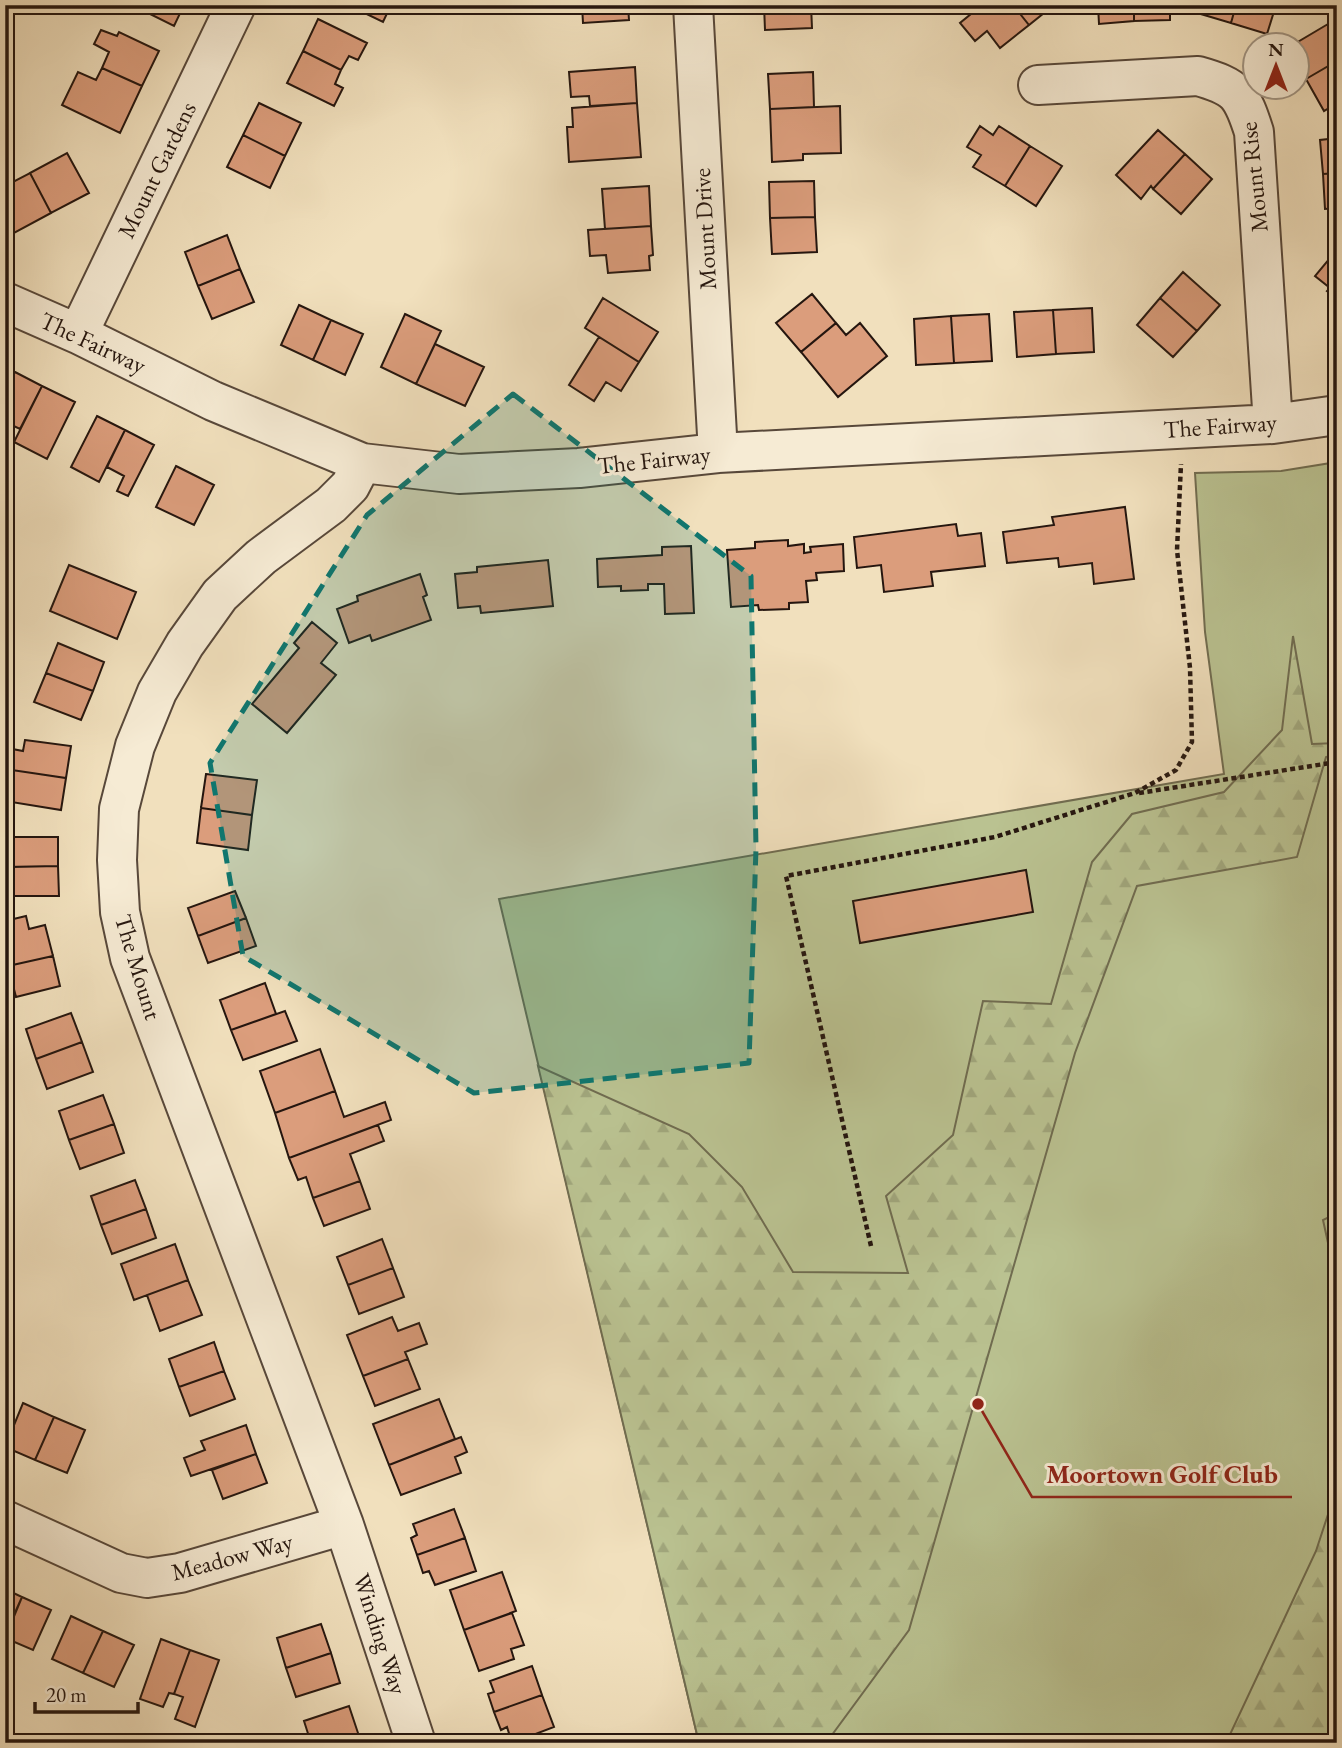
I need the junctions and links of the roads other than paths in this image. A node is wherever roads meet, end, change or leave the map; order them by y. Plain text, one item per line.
1 (236, 5) edge
2 (693, 5) edge
3 (1038, 85) dead end
4 (5, 302) edge
5 (78, 334) junction
6 (1337, 415) edge
7 (1273, 424) junction
8 (718, 453) junction
9 (362, 463) junction
10 (5, 1520) edge
11 (344, 1525) junction
12 (416, 1743) edge

1 - 5 street, Mount Gardens
2 - 8 street, Mount Drive
3 - 7 street, Mount Rise
4 - 5 street, The Fairway
5 - 9 street, The Fairway
6 - 7 street, The Fairway
7 - 8 street, The Fairway
8 - 9 street, The Fairway
9 - 11 street, The Mount
10 - 11 street, Meadow Way
11 - 12 street, Winding Way

